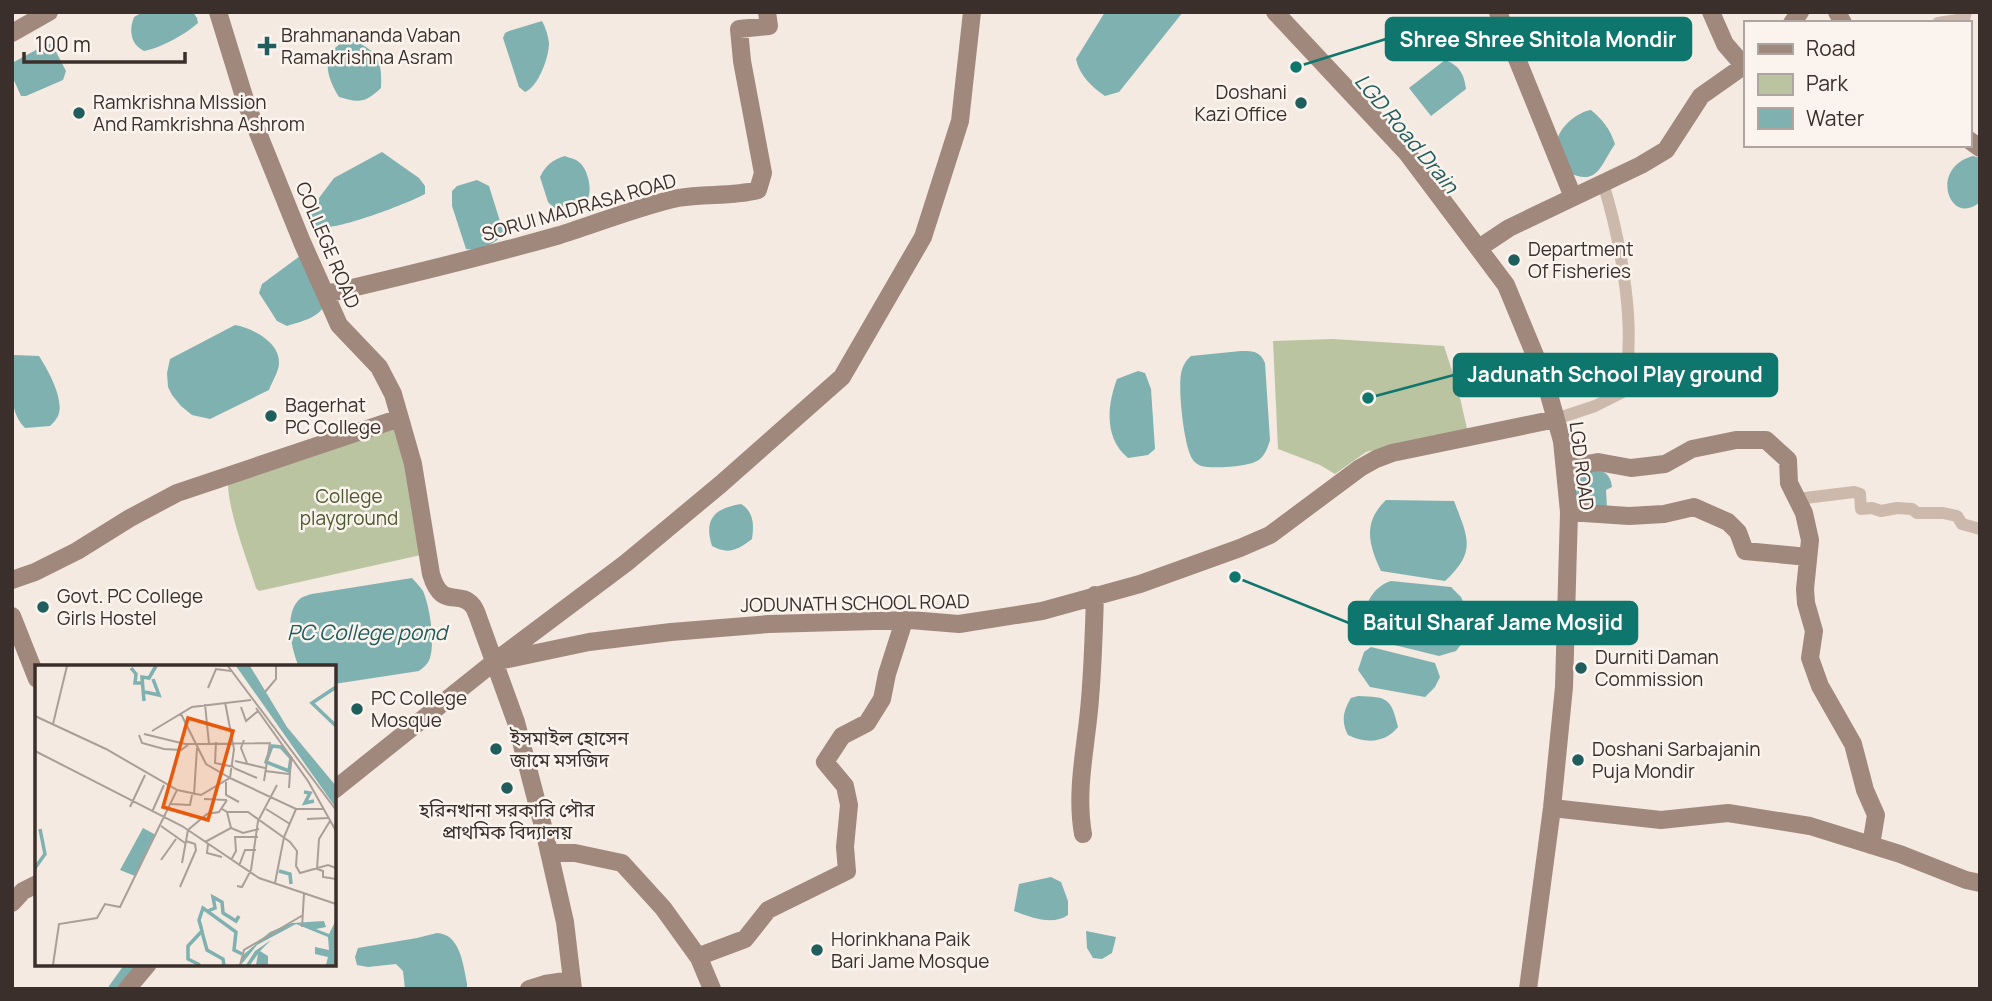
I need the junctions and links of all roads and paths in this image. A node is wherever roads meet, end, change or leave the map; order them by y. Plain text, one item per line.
1 (49, 12) edge
2 (218, 12) edge
3 (767, 12) edge
4 (972, 12) edge
5 (1275, 12) edge
6 (1499, 12) edge
7 (1711, 12) edge
8 (1966, 12) edge
9 (1951, 21) edge
10 (12, 33) edge
11 (1744, 64) edge
12 (1744, 66) edge
13 (1602, 183) junction
14 (1573, 197) junction
15 (1479, 248) junction
16 (326, 293) junction
17 (400, 418) junction
18 (1556, 419) junction
19 (1565, 468) junction
20 (1797, 499) junction
21 (1569, 512) junction
22 (1980, 529) edge
23 (1808, 557) junction
24 (12, 580) edge
25 (1095, 595) junction
26 (12, 616) edge
27 (904, 621) junction
28 (494, 662) junction
29 (35, 674) edge
30 (336, 788) edge
31 (1552, 808) junction
32 (1083, 834) dead end
33 (1871, 845) junction
34 (549, 853) junction
35 (1980, 883) edge
36 (35, 885) edge
37 (12, 903) edge
38 (705, 954) dead end
39 (146, 966) edge
40 (572, 984) edge
41 (127, 989) edge
42 (529, 989) edge
43 (712, 989) edge
44 (1528, 989) edge

1 - 10 street
2 - 16 street, COLLEGE ROAD
3 - 16 street, SORUI MADRASA ROAD
4 - 28 street
5 - 15 street, LGD ROAD
6 - 14 street
7 - 11 street
8 - 9 street
12 - 13 street
13 - 14 street
13 - 18 street
14 - 15 street
15 - 18 street, LGD ROAD
16 - 17 street, COLLEGE ROAD
17 - 24 street
17 - 28 street, COLLEGE ROAD
18 - 19 street, LGD ROAD
18 - 25 street, JODUNATH SCHOOL ROAD
19 - 20 street
19 - 21 street, LGD ROAD
20 - 22 street
20 - 23 street
21 - 23 street
21 - 31 street, LGD ROAD
23 - 33 street
25 - 27 street, JODUNATH SCHOOL ROAD
25 - 32 street
26 - 29 street
27 - 28 street, JODUNATH SCHOOL ROAD
27 - 38 street
28 - 30 street
28 - 34 street
31 - 33 street
31 - 44 street, LGD ROAD
33 - 35 street
34 - 40 street
34 - 43 street
36 - 37 street
39 - 41 street
40 - 42 street

